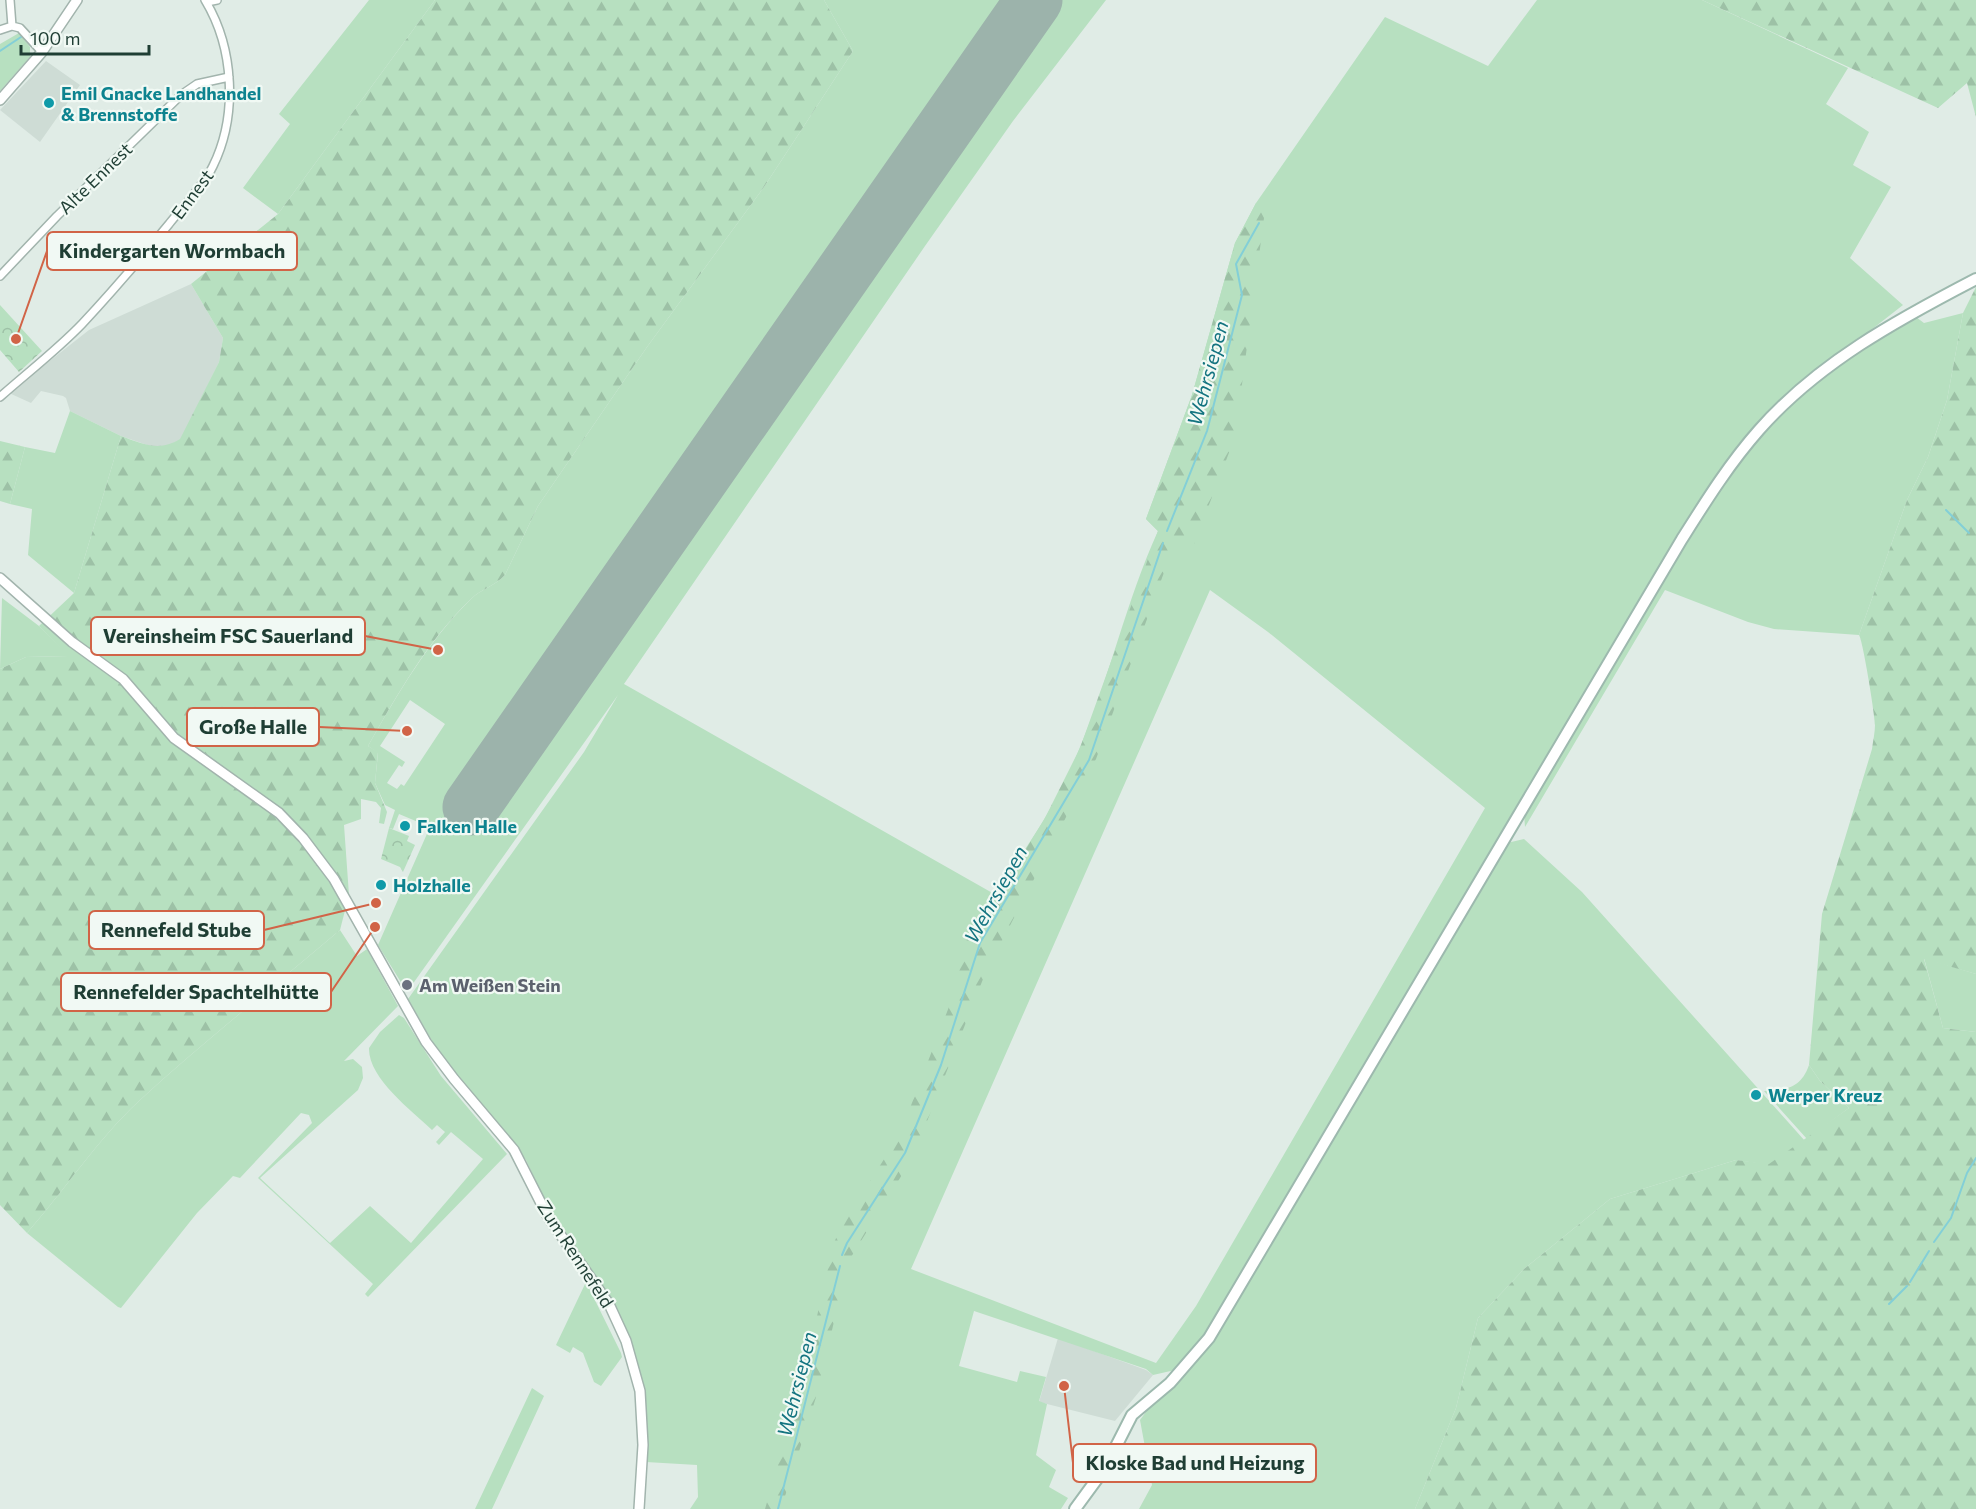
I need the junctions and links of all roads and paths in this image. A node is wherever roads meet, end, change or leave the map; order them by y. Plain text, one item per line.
1 (10, 0) edge
2 (77, 0) edge
3 (218, 0) edge
4 (206, 1) edge
5 (12, 26) junction
6 (0, 30) edge
7 (42, 52) junction
8 (229, 77) junction
9 (0, 100) edge
10 (0, 276) edge
11 (1976, 279) edge
12 (0, 396) edge
13 (0, 578) edge
14 (639, 1509) edge
15 (1075, 1509) edge

1 - 5 street
2 - 7 street
3 - 4 street
4 - 8 street, Ennest
5 - 6 street
5 - 7 street
7 - 9 street
8 - 10 street, Alte Ennest
8 - 12 street, Ennest
11 - 15 main road
13 - 14 street, Zum Rennefeld

